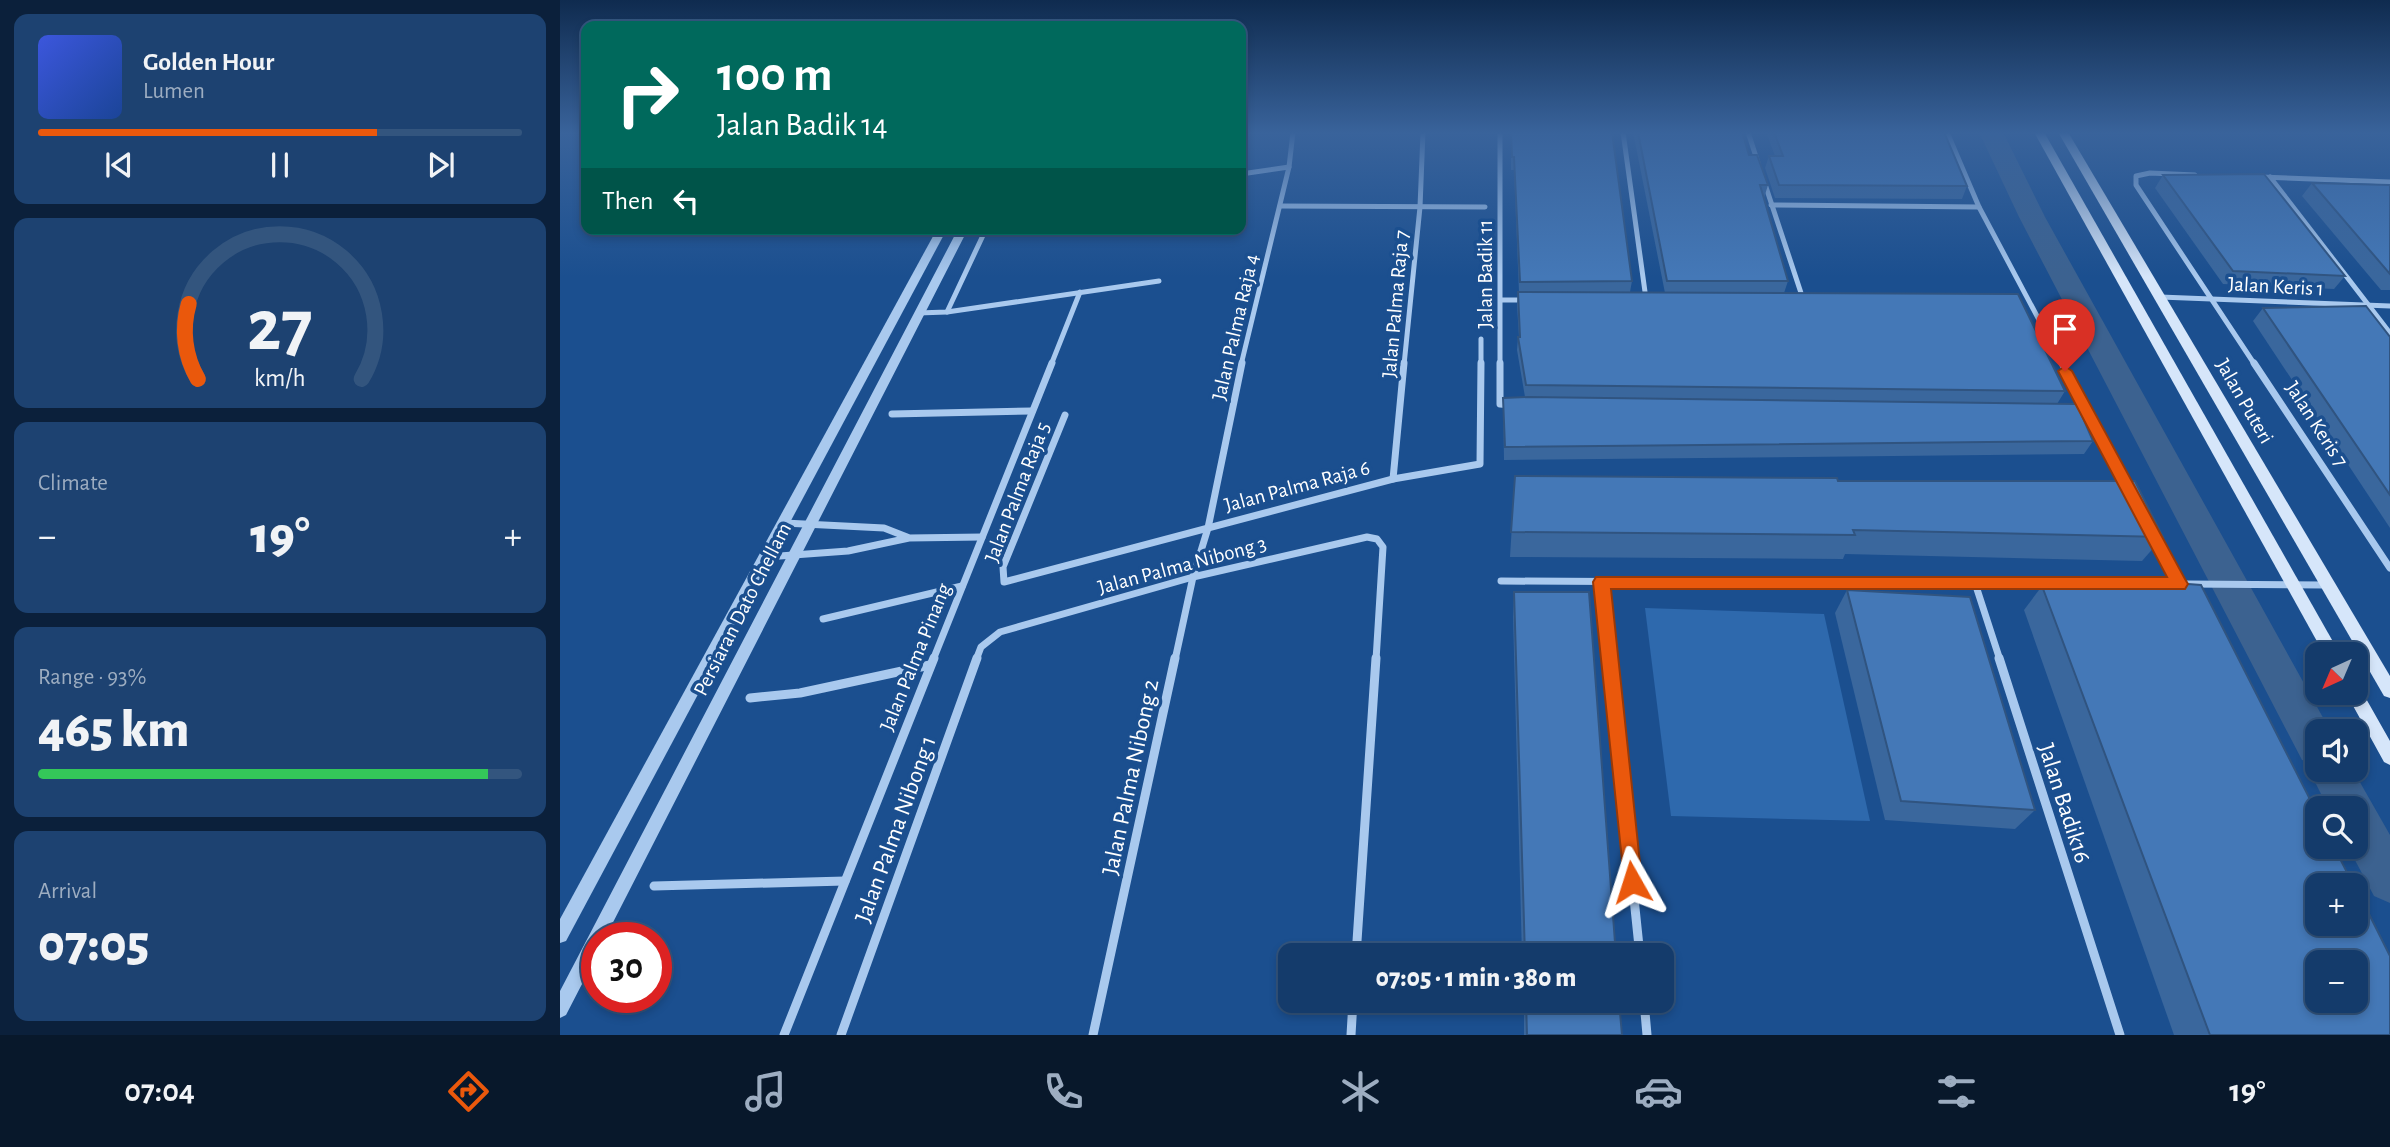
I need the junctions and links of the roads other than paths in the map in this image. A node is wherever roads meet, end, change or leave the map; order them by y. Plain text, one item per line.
1 (1286, 180) edge
2 (1421, 180) edge
3 (1500, 180) edge
4 (1630, 180) edge
5 (1763, 180) edge
6 (1967, 180) edge
7 (2066, 180) edge
8 (2090, 180) edge
9 (2136, 180) edge
10 (2273, 180) edge
11 (2349, 180) edge
12 (2390, 182) edge
13 (2071, 190) junction
14 (2096, 191) junction
15 (1771, 205) junction
16 (1280, 206) junction
17 (1420, 206) junction
18 (1485, 207) dead end
19 (1979, 207) junction
20 (939, 235) edge
21 (960, 235) edge
22 (983, 235) edge
23 (1159, 281) dead end
24 (1080, 292) junction
25 (2160, 297) junction
26 (2013, 299) edge
27 (2027, 299) junction
28 (2214, 299) junction
29 (1501, 300) junction
30 (1538, 300) edge
31 (1634, 300) edge
32 (1646, 300) junction
33 (1659, 300) edge
34 (1790, 300) edge
35 (1803, 300) junction
36 (1817, 300) edge
37 (2369, 306) junction
38 (2390, 306) edge
39 (947, 312) junction
40 (917, 313) junction
41 (2390, 333) edge
42 (1481, 339) dead end
43 (1522, 405) edge
44 (1032, 411) junction
45 (2073, 411) edge
46 (2086, 411) junction
47 (892, 414) dead end
48 (1065, 415) dead end
49 (1393, 479) junction
50 (2130, 492) edge
51 (784, 523) junction
52 (809, 523) junction
53 (2149, 527) edge
54 (1208, 528) junction
55 (982, 537) junction
56 (909, 538) junction
57 (793, 556) junction
58 (766, 557) junction
59 (2390, 568) edge
60 (1193, 577) junction
61 (1501, 581) dead end
62 (1004, 582) joint
63 (1601, 582) junction
64 (1975, 583) junction
65 (2101, 584) edge
66 (2166, 584) edge
67 (2179, 584) junction
68 (2293, 585) junction
69 (2326, 585) junction
70 (962, 586) junction
71 (2186, 597) edge
72 (823, 620) dead end
73 (989, 639) joint
74 (2325, 642) edge
75 (930, 665) junction
76 (2390, 691) edge
77 (750, 698) dead end
78 (2361, 705) edge
79 (2390, 757) edge
80 (845, 881) junction
81 (654, 886) dead end
82 (560, 935) edge
83 (1357, 943) edge
84 (1639, 943) edge
85 (560, 1009) edge
86 (1352, 1013) edge
87 (1645, 1013) edge
88 (784, 1035) edge
89 (841, 1035) edge
90 (1093, 1035) edge
91 (1351, 1035) edge
92 (1647, 1035) edge
93 (2120, 1035) edge

1 - 16 street, Jalan Palma Raja 4
2 - 17 street, Jalan Palma Raja 7
3 - 29 street, Jalan Badik 11
4 - 32 street
5 - 15 street
6 - 19 street
7 - 13 main road
8 - 14 main road, Jalan Puteri
9 - 28 street, Jalan Keris 7
10 - 37 street
11 - 12 street
13 - 14 main road
13 - 68 main road
14 - 25 main road, Jalan Puteri
15 - 19 street
15 - 35 street
16 - 17 street
16 - 54 street, Jalan Palma Raja 4
17 - 18 street
17 - 49 street, Jalan Palma Raja 7
19 - 27 street
20 - 51 street, Persiaran Dato Chellam
21 - 40 street, Persiaran Dato Chellam
22 - 39 street
23 - 24 street
24 - 39 street
24 - 44 street, Jalan Palma Pinang
25 - 28 street, Jalan Keris 1
25 - 69 main road, Jalan Puteri
26 - 27 street
27 - 46 street
28 - 37 street, Jalan Keris 1
28 - 59 street, Jalan Keris 7
29 - 30 street
29 - 43 street, Jalan Badik 11
31 - 32 street
32 - 33 street
34 - 35 street
35 - 36 street
37 - 38 street, Jalan Keris 1
37 - 41 street
39 - 40 street
40 - 52 street, Persiaran Dato Chellam
42 - 49 street, Jalan Palma Raja 6
44 - 47 street
44 - 55 street, Jalan Palma Pinang
45 - 46 street
46 - 50 street
48 - 62 street, Jalan Palma Raja 5
49 - 54 street, Jalan Palma Raja 6
51 - 52 street
51 - 58 street, Persiaran Dato Chellam
52 - 56 street
52 - 57 street, Persiaran Dato Chellam
53 - 67 street
54 - 60 street, Jalan Palma Nibong 2
54 - 62 street, Jalan Palma Raja 6
55 - 56 street
55 - 70 street, Jalan Palma Pinang
56 - 57 street
57 - 58 street
57 - 85 street, Persiaran Dato Chellam
58 - 82 street, Persiaran Dato Chellam
60 - 73 street, Jalan Palma Nibong 3
60 - 83 street, Jalan Palma Nibong 3
60 - 90 street, Jalan Palma Nibong 2
61 - 63 street
63 - 64 street
63 - 84 street
64 - 65 street
64 - 93 street, Jalan Badik16
66 - 67 street
67 - 68 street
67 - 71 street
68 - 69 street
68 - 74 main road
69 - 76 main road, Jalan Puteri
70 - 72 street
70 - 75 street, Jalan Palma Pinang
73 - 89 street, Jalan Palma Nibong 1
75 - 77 street
75 - 80 street, Jalan Palma Pinang
78 - 79 main road
80 - 81 street
80 - 88 street, Jalan Palma Pinang
86 - 91 street
87 - 92 street

